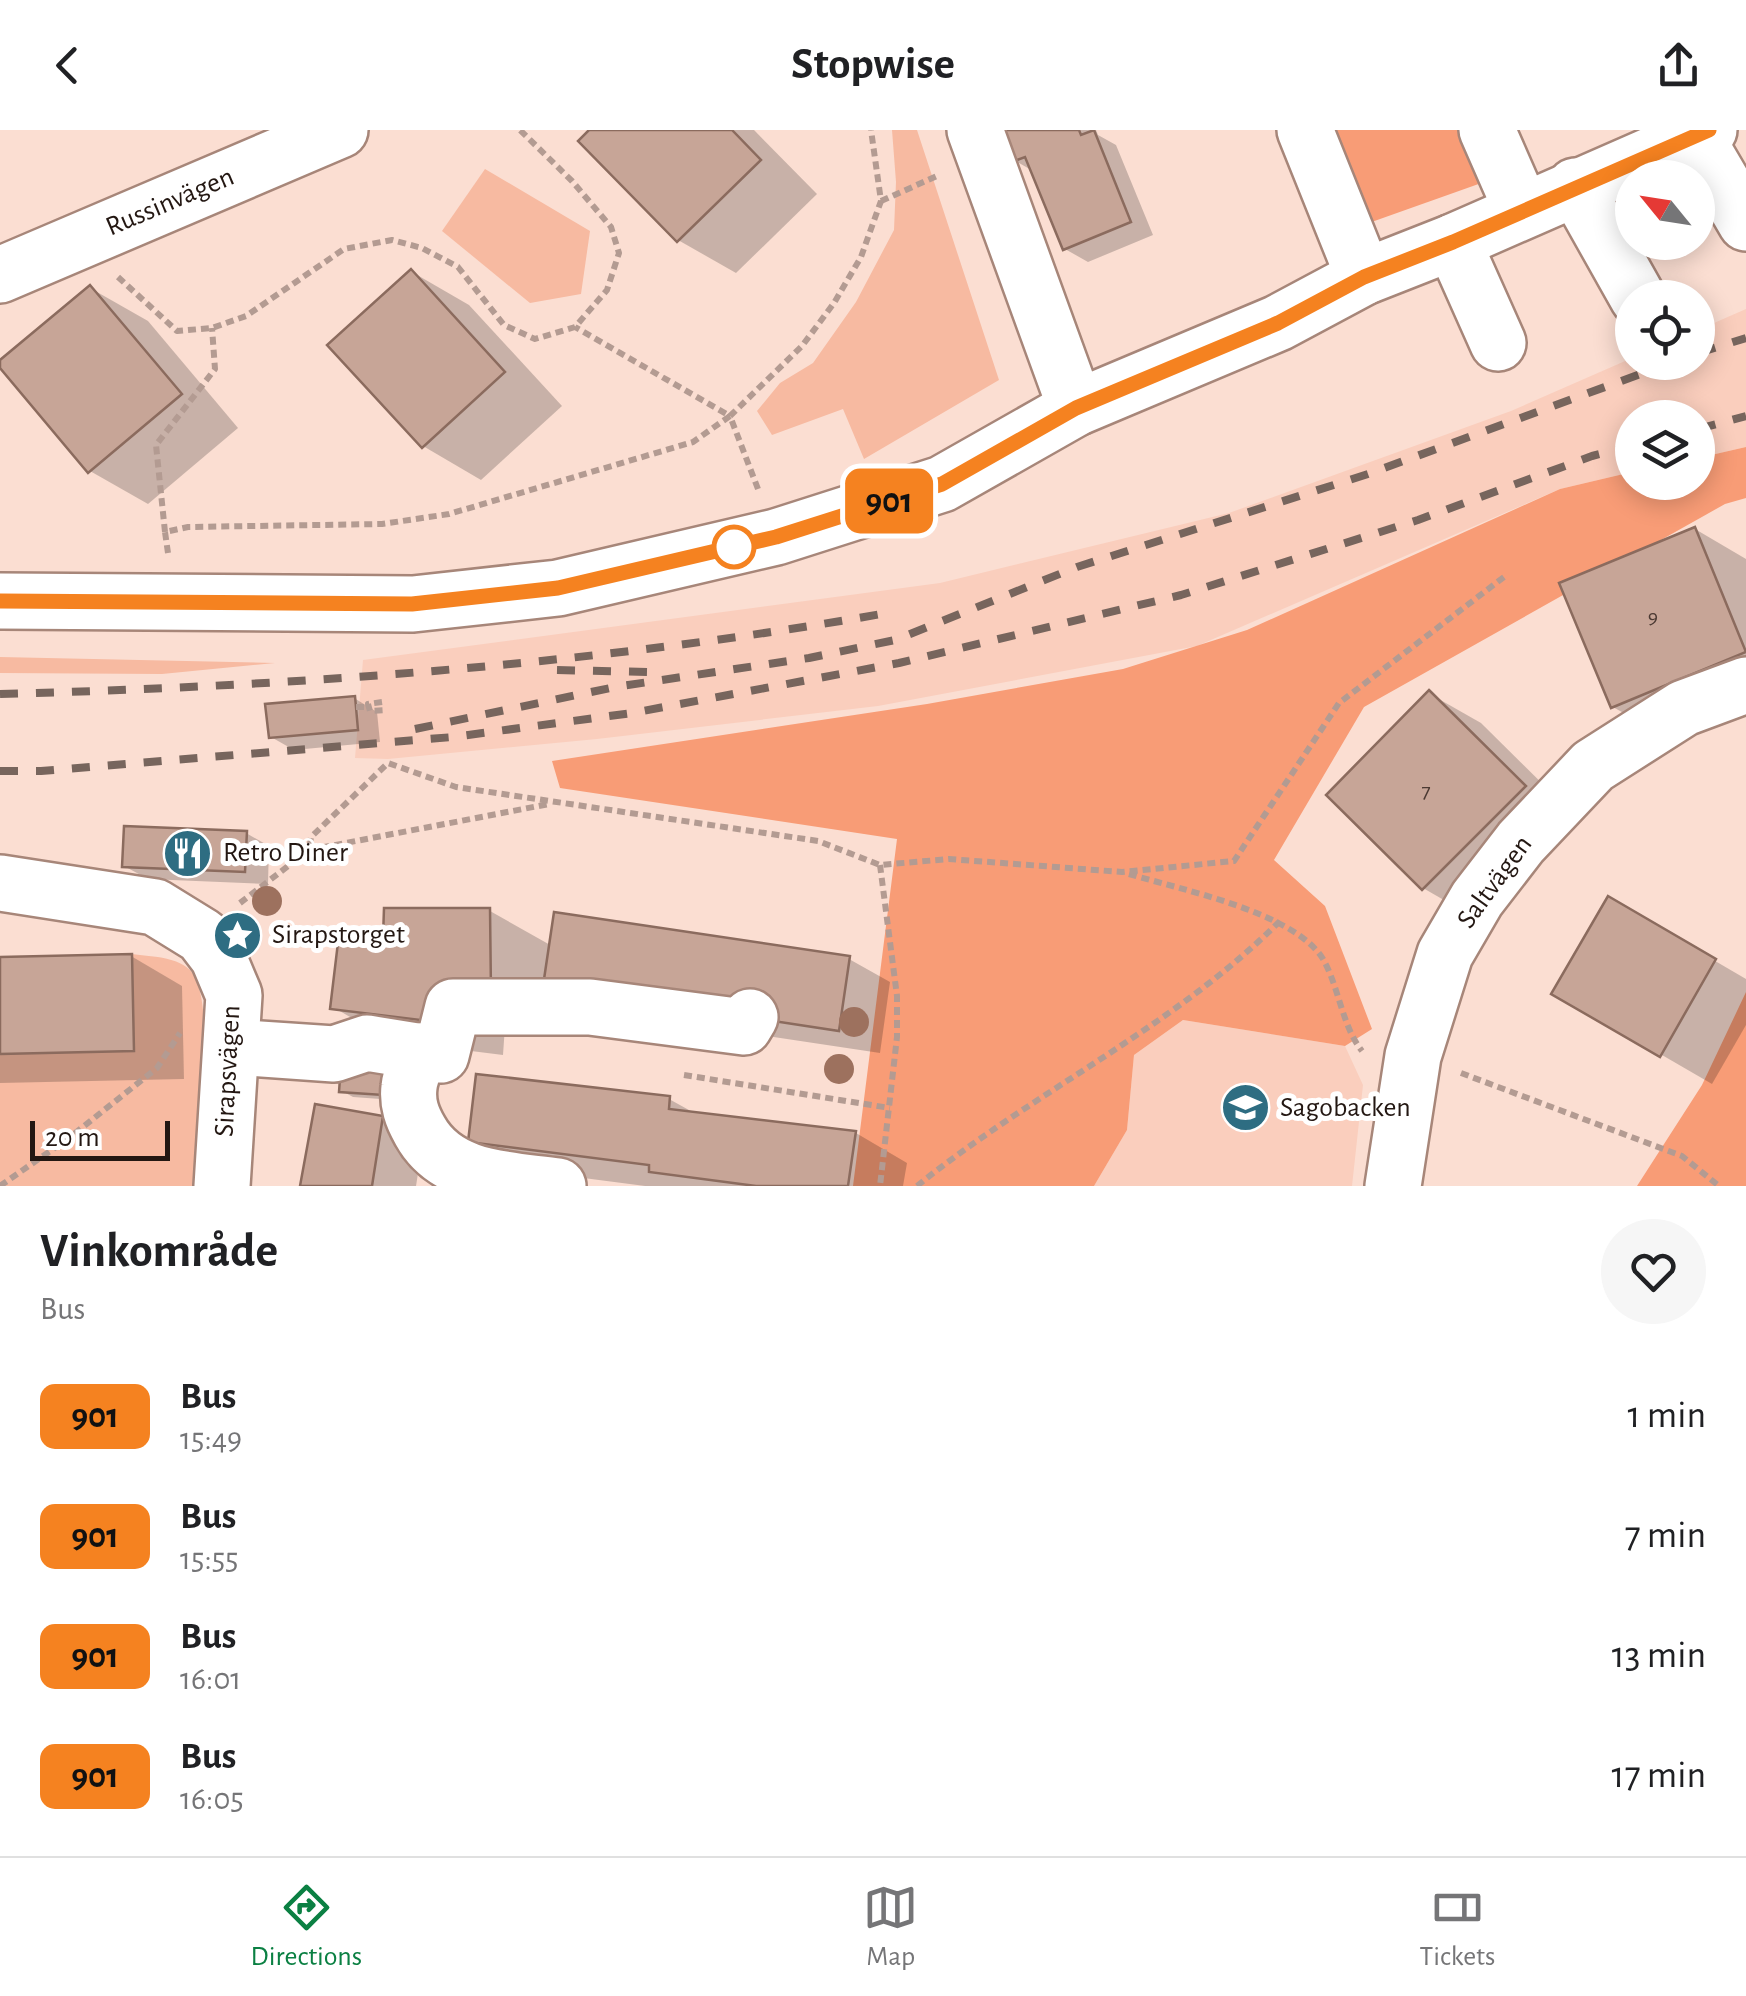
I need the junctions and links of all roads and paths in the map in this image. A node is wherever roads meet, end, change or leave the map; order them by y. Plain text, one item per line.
1 (340, 130) edge
2 (520, 130) edge
3 (871, 130) edge
4 (1305, 130) edge
5 (1487, 130) edge
6 (1702, 133) edge
7 (979, 143) edge
8 (1575, 186) junction
9 (881, 201) junction
10 (1522, 210) junction
11 (1746, 223) edge
12 (80, 240) junction
13 (1453, 242) junction
14 (0, 275) edge
15 (1364, 277) junction
16 (1628, 280) edge
17 (575, 327) junction
18 (212, 328) junction
19 (1498, 344) dead end
20 (1076, 408) junction
21 (730, 416) junction
22 (188, 527) dead end
23 (166, 532) dead end
24 (776, 537) junction
25 (1504, 578) dead end
26 (0, 600) edge
27 (1746, 684) edge
28 (382, 702) dead end
29 (369, 706) junction
30 (356, 707) dead end
31 (387, 710) dead end
32 (388, 759) dead end
33 (364, 787) junction
34 (556, 803) junction
35 (308, 850) junction
36 (880, 865) junction
37 (1122, 872) junction
38 (0, 883) edge
39 (236, 906) dead end
40 (1280, 921) junction
41 (750, 1017) dead end
42 (233, 1021) junction
43 (422, 1051) junction
44 (1413, 1056) junction
45 (684, 1075) dead end
46 (890, 1108) junction
47 (0, 1186) edge
48 (222, 1186) edge
49 (558, 1186) edge
50 (880, 1186) edge
51 (917, 1186) edge
52 (1392, 1186) edge
53 (1719, 1186) edge

1 - 12 street, Russinvägen
2 - 17 path
3 - 9 path
4 - 15 street
5 - 10 street
6 - 8 street
6 - 11 street
7 - 9 path
7 - 20 street
8 - 10 street
8 - 16 street
9 - 21 path
10 - 13 street
12 - 14 street, Russinvägen
12 - 18 path
13 - 15 street
13 - 19 street
15 - 20 street
17 - 18 path
17 - 21 path
18 - 23 path
20 - 24 street
21 - 22 path
21 - 24 path
24 - 26 street
25 - 37 path
27 - 44 street, Saltvägen
28 - 29 path
29 - 30 path
29 - 31 path
32 - 33 path
33 - 34 path
33 - 35 path
34 - 35 path
34 - 36 path
35 - 39 path
36 - 37 path
36 - 46 path
37 - 40 path
38 - 42 street, Sirapsvägen
40 - 44 path
40 - 51 path
41 - 43 street
42 - 43 street
42 - 47 path
42 - 48 street, Sirapsvägen
43 - 49 street
44 - 52 street, Saltvägen
44 - 53 path
45 - 46 path
46 - 50 path

